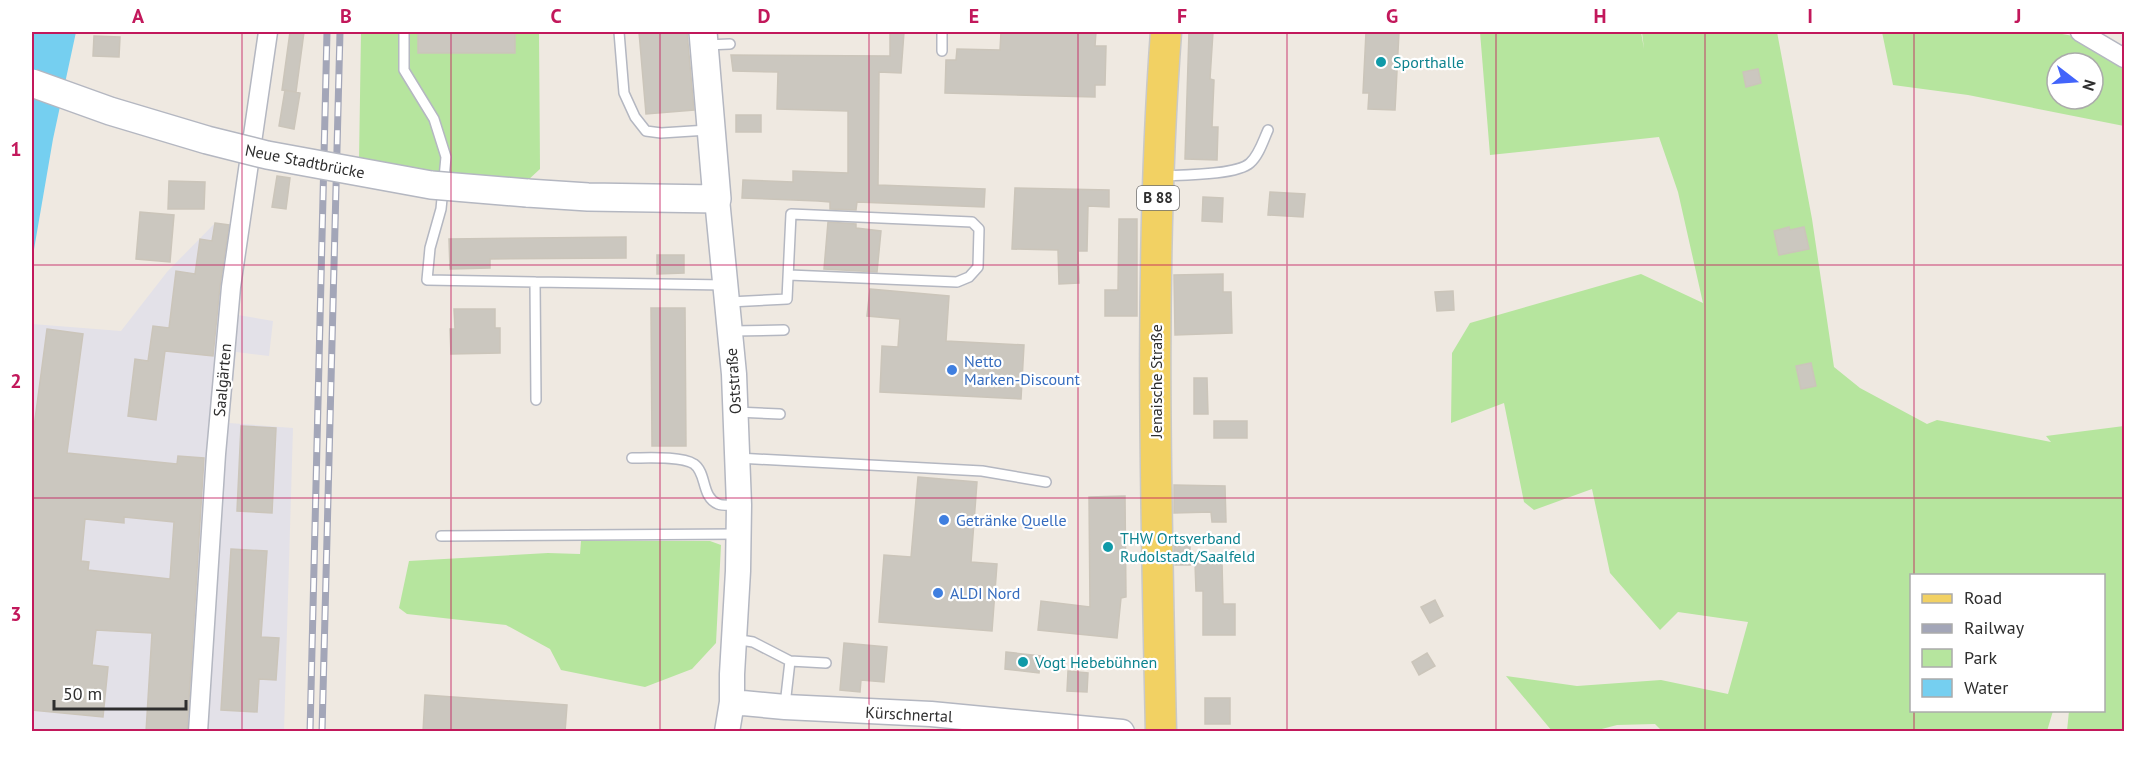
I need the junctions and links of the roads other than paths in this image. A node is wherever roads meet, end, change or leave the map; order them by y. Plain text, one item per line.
1 (268, 32) edge
2 (404, 32) edge
3 (620, 32) edge
4 (942, 32) edge
5 (1166, 32) edge
6 (2080, 32) edge
7 (712, 40) edge
8 (942, 51) dead end
9 (2124, 58) edge
10 (32, 83) edge
11 (711, 130) junction
12 (1268, 130) dead end
13 (1158, 177) junction
14 (717, 199) junction
15 (789, 275) junction
16 (535, 282) junction
17 (726, 294) junction
18 (784, 330) dead end
19 (729, 331) junction
20 (536, 400) dead end
21 (736, 412) junction
22 (780, 414) dead end
23 (632, 458) dead end
24 (738, 458) junction
25 (1046, 482) dead end
26 (739, 505) junction
27 (738, 534) junction
28 (441, 536) dead end
29 (734, 639) junction
30 (790, 661) junction
31 (826, 663) dead end
32 (732, 702) junction
33 (785, 708) junction
34 (198, 732) edge
35 (727, 732) edge
36 (1122, 732) edge
37 (1161, 732) edge

1 - 34 street, Saalgärten
2 - 16 lane
3 - 11 lane
4 - 8 lane
5 - 13 main road, Jenaische Straße / B 88
6 - 9 street
7 - 11 main road, Oststraße
10 - 14 main road, Neue Stadtbrücke, bridge
11 - 14 main road, Oststraße
12 - 13 lane
13 - 37 main road, Jenaische Straße / B 88
14 - 17 street, Oststraße
15 - 15 lane
15 - 17 lane
16 - 17 lane
16 - 20 lane
17 - 19 street, Oststraße
18 - 19 lane
19 - 21 street, Oststraße
21 - 22 lane
21 - 24 street, Oststraße
23 - 26 lane
24 - 25 lane
24 - 26 street, Oststraße
26 - 27 street, Oststraße
27 - 28 lane
27 - 29 street, Oststraße
29 - 30 lane
29 - 32 street, Oststraße
30 - 31 lane
30 - 33 lane
32 - 33 street, Kürschnertal
32 - 35 street, Oststraße
33 - 36 street, Kürschnertal

